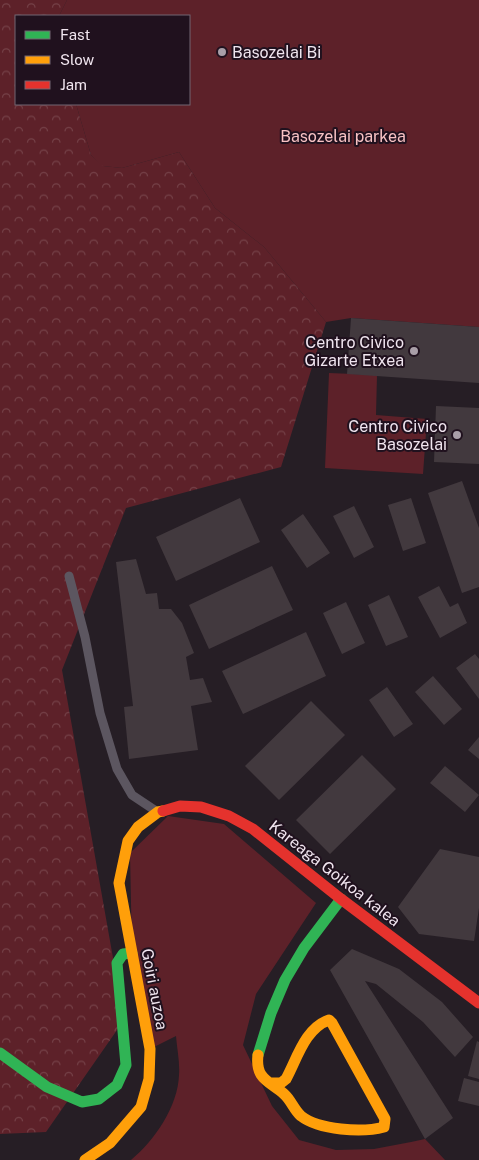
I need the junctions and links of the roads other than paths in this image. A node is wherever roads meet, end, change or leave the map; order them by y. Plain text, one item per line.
1 (68, 576) dead end
2 (158, 812) junction
3 (341, 899) junction
4 (132, 953) junction
5 (479, 1003) edge
6 (0, 1054) edge
7 (270, 1083) junction
8 (85, 1160) edge

1 - 2 lane
2 - 3 street, Kareaga Goikoa kalea
2 - 4 street, Goiri auzoa
3 - 5 street, Kareaga Goikoa kalea
3 - 7 street
4 - 6 street
4 - 8 street, Goiri auzoa
7 - 7 street

